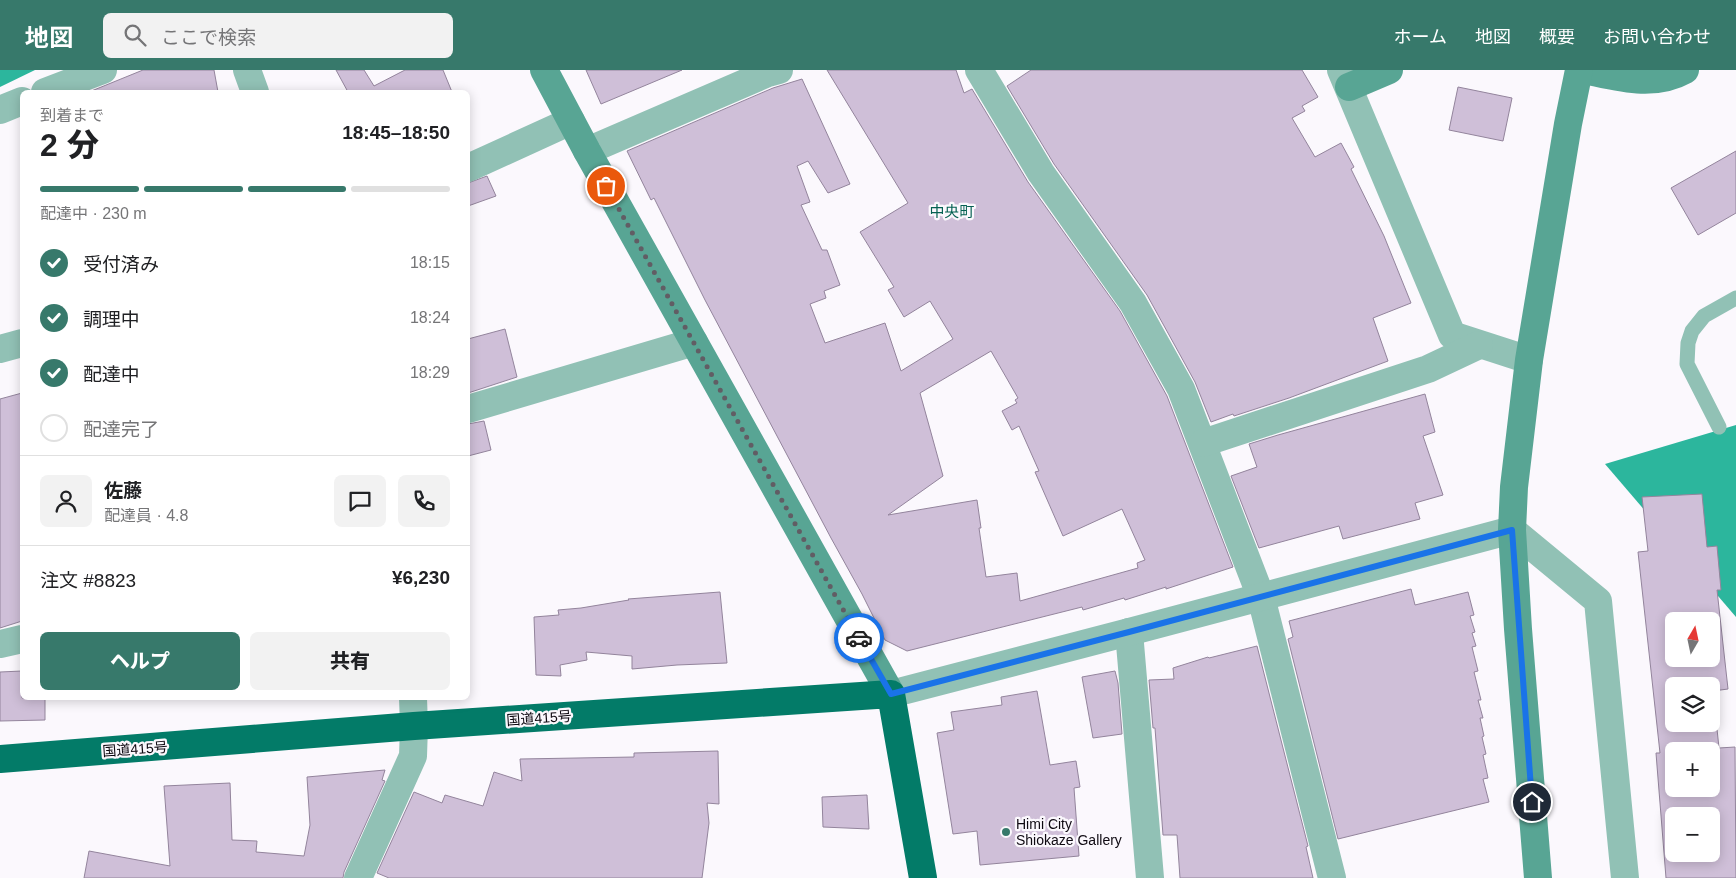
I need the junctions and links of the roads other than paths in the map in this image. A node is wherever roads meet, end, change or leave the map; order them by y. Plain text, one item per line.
1 (103, 70) edge
2 (248, 70) edge
3 (544, 70) edge
4 (779, 70) edge
5 (979, 70) edge
6 (1389, 70) edge
7 (1580, 70) edge
8 (1584, 70) edge
9 (1685, 70) edge
10 (1345, 79) edge
11 (49, 90) edge
12 (254, 90) edge
13 (20, 102) edge
14 (0, 110) edge
15 (571, 121) junction
16 (587, 151) junction
17 (470, 167) edge
18 (1736, 298) edge
19 (694, 342) junction
20 (20, 343) edge
21 (1479, 344) junction
22 (0, 349) edge
23 (1529, 360) junction
24 (470, 408) edge
25 (1719, 427) dead end
26 (1203, 443) junction
27 (1512, 530) junction
28 (1261, 597) junction
29 (1129, 632) junction
30 (20, 639) edge
31 (0, 644) edge
32 (891, 694) junction
33 (413, 700) edge
34 (414, 726) junction
35 (0, 759) edge
36 (358, 878) edge
37 (923, 878) edge
38 (1150, 878) edge
39 (1332, 878) edge
40 (1538, 878) edge
41 (1625, 878) edge

1 - 11 street
2 - 12 street
3 - 15 main road
4 - 16 street
5 - 26 street
6 - 10 main road
7 - 23 main road
8 - 9 main road
10 - 21 street
13 - 14 street
15 - 16 main road
15 - 17 street
16 - 19 main road
18 - 25 lane
19 - 24 street
19 - 32 main road
20 - 22 street
21 - 23 street
21 - 26 street
23 - 27 main road
26 - 28 street
27 - 28 street
27 - 40 main road
27 - 41 street
28 - 29 street
28 - 39 street
29 - 32 street
29 - 38 street
30 - 31 street
32 - 34 highway, 国道415号
32 - 37 highway
33 - 34 street
34 - 35 highway, 国道415号
34 - 36 street

